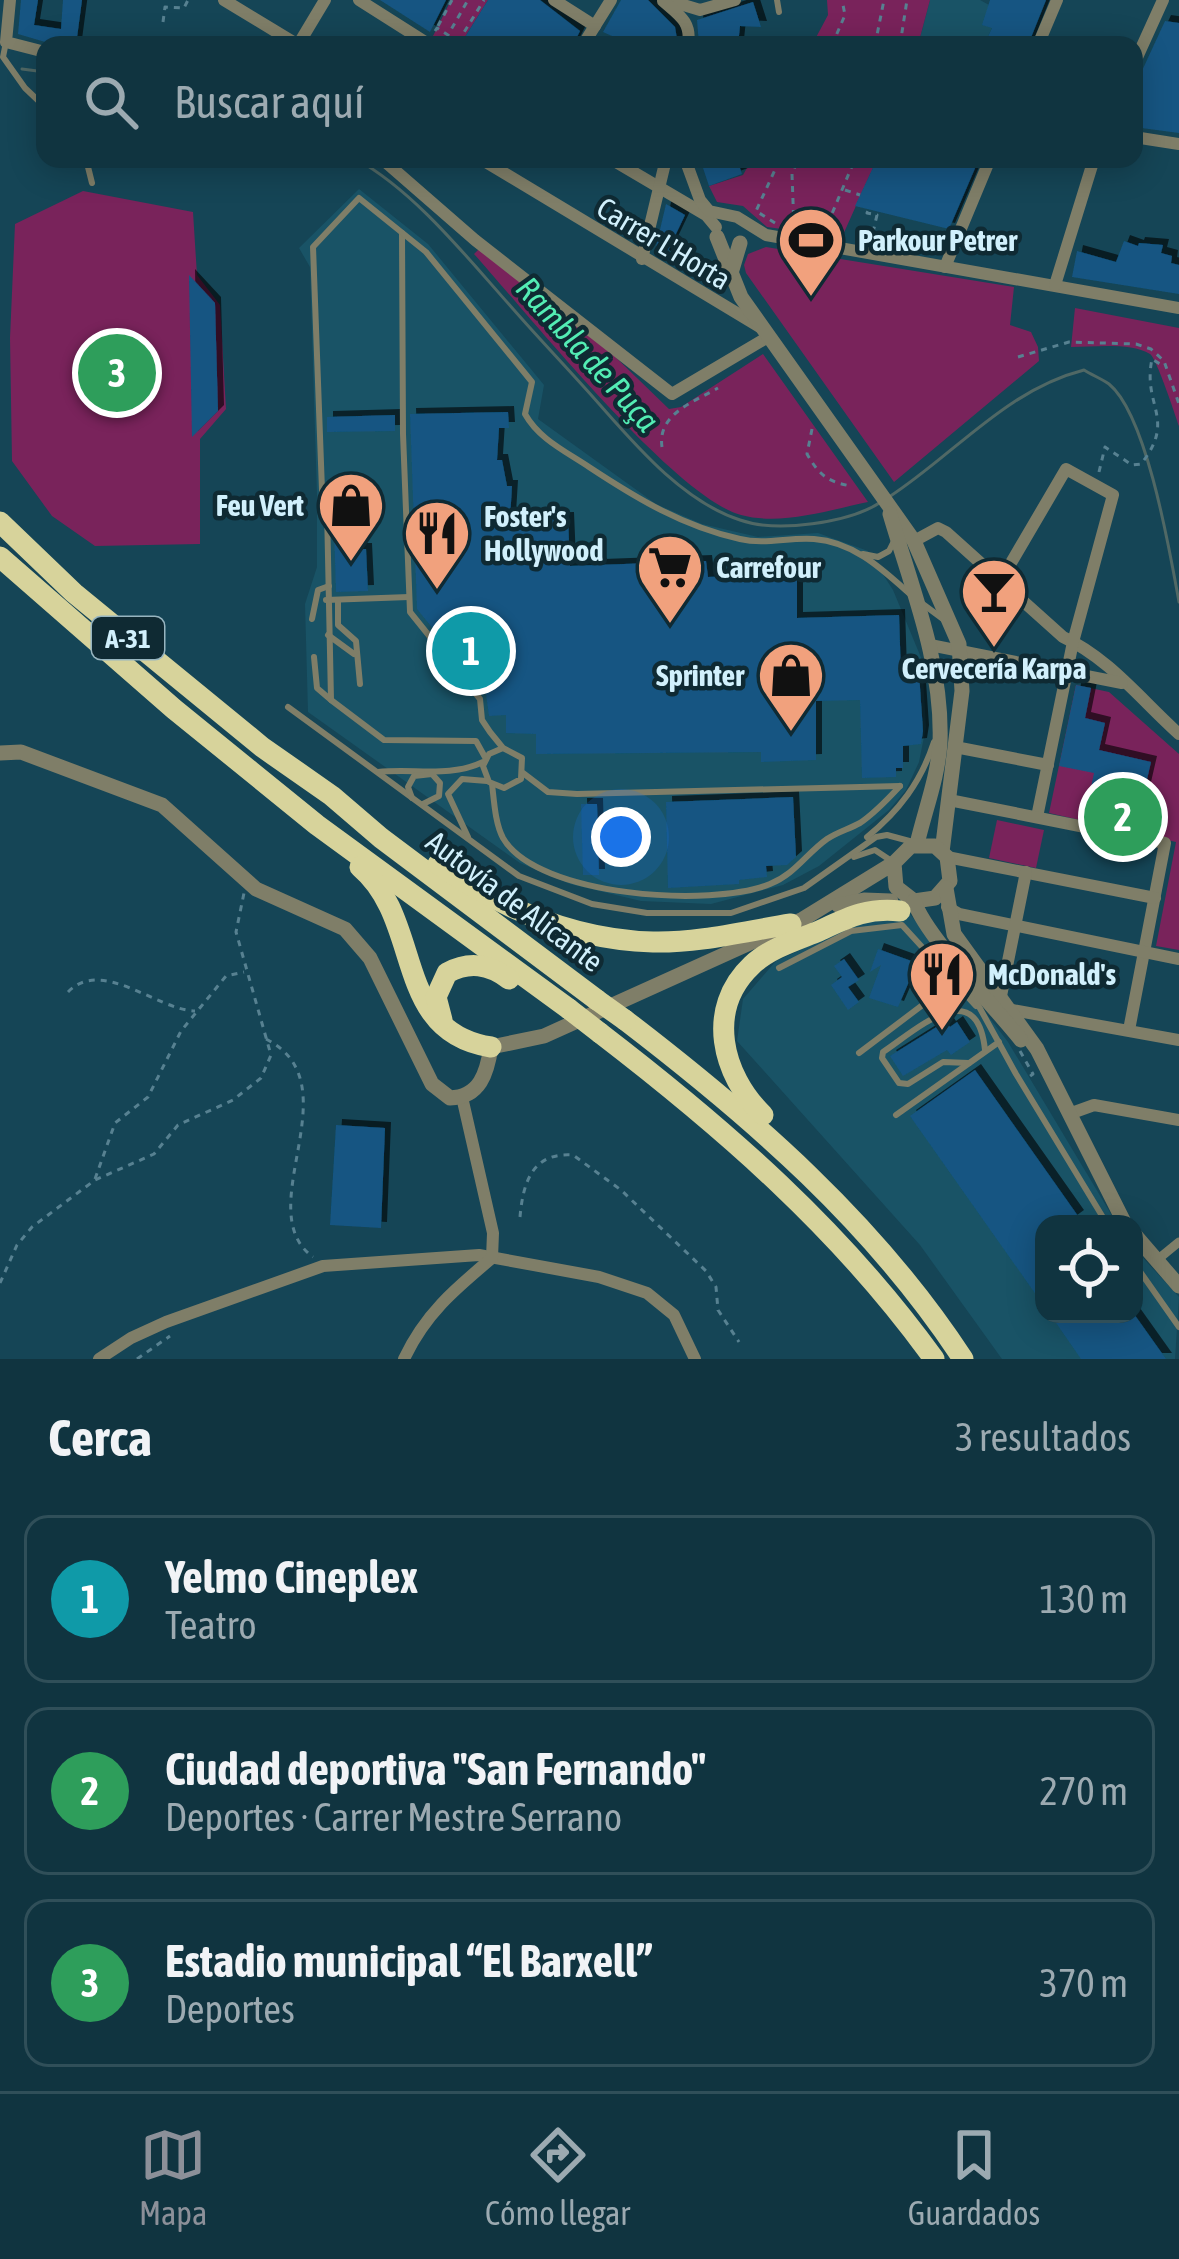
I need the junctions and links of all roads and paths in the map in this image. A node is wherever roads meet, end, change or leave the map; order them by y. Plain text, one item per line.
1 (10, 0) edge
2 (188, 0) edge
3 (325, 0) edge
4 (359, 0) edge
5 (452, 0) edge
6 (468, 0) edge
7 (484, 0) edge
8 (554, 0) edge
9 (611, 0) edge
10 (665, 0) edge
11 (733, 0) edge
12 (777, 0) edge
13 (842, 0) edge
14 (884, 0) edge
15 (907, 0) edge
16 (1057, 0) edge
17 (1163, 0) edge
18 (228, 1) edge
19 (779, 11) dead end
20 (163, 22) dead end
21 (595, 26) junction
22 (437, 28) junction
23 (448, 35) joint
24 (284, 36) edge
25 (303, 36) edge
26 (416, 36) edge
27 (433, 36) edge
28 (461, 36) edge
29 (589, 36) edge
30 (689, 36) edge
31 (836, 36) edge
32 (877, 36) edge
33 (901, 36) edge
34 (1041, 36) edge
35 (6, 43) junction
36 (1143, 44) edge
37 (36, 50) edge
38 (36, 98) edge
39 (1143, 138) edge
40 (1179, 144) edge
41 (88, 168) edge
42 (392, 168) edge
43 (497, 168) edge
44 (506, 168) edge
45 (625, 168) edge
46 (664, 168) edge
47 (688, 168) edge
48 (776, 168) edge
49 (795, 168) edge
50 (850, 168) edge
51 (985, 168) edge
52 (1091, 168) edge
53 (503, 172) junction
54 (92, 183) dead end
55 (659, 189) junction
56 (842, 189) junction
57 (860, 195) dead end
58 (869, 209) dead end
59 (745, 224) junction
60 (720, 227) junction
61 (794, 228) junction
62 (402, 230) junction
63 (766, 235) junction
64 (741, 242) junction
65 (862, 242) dead end
66 (642, 259) junction
67 (945, 267) junction
68 (731, 273) junction
69 (1055, 285) junction
70 (1179, 308) edge
71 (765, 332) junction
72 (1018, 357) dead end
73 (1164, 361) junction
74 (718, 388) dead end
75 (1179, 404) edge
76 (812, 429) dead end
77 (662, 447) dead end
78 (1096, 485) junction
79 (851, 486) dead end
80 (888, 507) junction
81 (0, 522) edge
82 (896, 536) junction
83 (914, 541) junction
84 (861, 554) junction
85 (0, 557) edge
86 (1001, 580) junction
87 (329, 586) junction
88 (409, 597) junction
89 (914, 598) junction
90 (326, 599) junction
91 (338, 600) junction
92 (312, 619) dead end
93 (951, 625) junction
94 (328, 635) junction
95 (1073, 642) junction
96 (930, 645) junction
97 (356, 655) junction
98 (962, 655) junction
99 (314, 657) dead end
100 (1066, 673) junction
101 (360, 683) dead end
102 (1123, 683) junction
103 (331, 700) junction
104 (288, 707) dead end
105 (487, 727) junction
106 (939, 728) junction
107 (1179, 734) edge
108 (476, 741) junction
109 (955, 747) junction
110 (503, 748) junction
111 (0, 753) edge
112 (485, 760) junction
113 (1048, 766) junction
114 (427, 772) junction
115 (375, 773) junction
116 (523, 773) junction
117 (490, 783) junction
118 (443, 793) junction
119 (332, 796) junction
120 (949, 800) junction
121 (416, 802) junction
122 (1037, 818) junction
123 (317, 824) junction
124 (470, 841) junction
125 (861, 844) junction
126 (917, 844) junction
127 (944, 855) junction
128 (854, 857) junction
129 (843, 860) junction
130 (894, 863) junction
131 (868, 869) junction
132 (1026, 872) junction
133 (250, 885) junction
134 (941, 893) junction
135 (1154, 898) junction
136 (906, 906) junction
137 (824, 909) junction
138 (950, 910) junction
139 (791, 924) junction
140 (1015, 926) junction
141 (946, 947) junction
142 (1144, 952) junction
143 (1179, 959) edge
144 (779, 968) dead end
145 (246, 972) junction
146 (953, 982) junction
147 (968, 987) junction
148 (68, 992) dead end
149 (1000, 996) junction
150 (968, 999) junction
151 (568, 1009) junction
152 (962, 1010) junction
153 (1012, 1010) junction
154 (196, 1011) junction
155 (982, 1011) junction
156 (1129, 1030) junction
157 (448, 1031) junction
158 (266, 1038) junction
159 (1179, 1040) edge
160 (999, 1042) junction
161 (491, 1047) junction
162 (985, 1050) junction
163 (859, 1053) dead end
164 (969, 1063) junction
165 (1042, 1065) junction
166 (1022, 1071) dead end
167 (1026, 1078) dead end
168 (462, 1097) junction
169 (1069, 1114) junction
170 (896, 1115) dead end
171 (1179, 1120) edge
172 (94, 1180) junction
173 (837, 1201) junction
174 (1102, 1215) edge
175 (1120, 1215) edge
176 (520, 1217) dead end
177 (1179, 1242) edge
178 (1143, 1244) edge
179 (492, 1258) junction
180 (1157, 1260) junction
181 (323, 1266) junction
182 (1143, 1275) edge
183 (0, 1283) edge
184 (1179, 1286) edge
185 (166, 1322) junction
186 (1179, 1327) edge
187 (739, 1342) dead end
188 (98, 1359) edge
189 (137, 1359) edge
190 (404, 1359) edge
191 (695, 1359) edge
192 (934, 1359) edge
193 (963, 1359) edge

1 - 35 street
2 - 20 path
3 - 25 street
4 - 26 street
5 - 22 path
6 - 23 path
7 - 28 path
8 - 21 street
9 - 21 street
10 - 11 street
10 - 30 street
12 - 19 lane
13 - 31 path
14 - 32 path
15 - 33 path
16 - 34 street
17 - 36 street
18 - 24 street
21 - 29 street
22 - 23 path
22 - 27 path
35 - 37 street
35 - 38 lane
39 - 40 street
41 - 54 lane
42 - 71 street
43 - 53 street, Carrer L'Horta
44 - 53 street
45 - 55 street
46 - 55 street
47 - 60 street
48 - 61 path
49 - 61 path
50 - 56 path
51 - 67 street
52 - 69 street
53 - 66 street, Carrer L'Horta
55 - 60 street
55 - 66 street
56 - 57 path
56 - 61 path
58 - 65 path
59 - 60 street
59 - 63 street
59 - 64 street
60 - 64 street
60 - 68 street
62 - 84 lane
62 - 87 lane
62 - 88 lane
63 - 64 street
63 - 67 street
64 - 68 street
66 - 71 street, Carrer L'Horta
67 - 69 street
68 - 71 street
69 - 70 street
71 - 80 street
72 - 73 path
73 - 75 path
73 - 78 path
74 - 77 path
76 - 79 path
78 - 86 street
78 - 95 street
80 - 82 street
80 - 83 street
81 - 119 highway, Autovía de Alicante / A-31
82 - 84 lane
82 - 89 street
83 - 86 street
83 - 93 street
84 - 89 lane
85 - 123 highway, Autovía de Alicante / A-31
86 - 95 street
87 - 90 lane
87 - 92 lane
88 - 91 lane
88 - 105 lane
89 - 93 lane
89 - 96 street
90 - 91 lane
90 - 94 lane
91 - 97 lane
93 - 98 street
94 - 97 lane
94 - 103 lane
95 - 100 street
95 - 102 street
96 - 98 street
96 - 106 street
97 - 101 lane
98 - 100 street
98 - 109 street
99 - 103 lane
100 - 102 street
100 - 113 street
102 - 107 street
103 - 108 lane
104 - 115 lane
105 - 108 lane
105 - 110 lane
106 - 125 lane
106 - 126 street
108 - 112 lane
109 - 113 street
109 - 120 street
110 - 112 lane
110 - 116 lane
111 - 133 street
112 - 114 lane
112 - 117 lane
113 - 122 street
114 - 115 lane
114 - 118 lane
114 - 121 lane
115 - 121 lane
116 - 117 lane
116 - 117 lane
117 - 118 lane
118 - 121 lane
118 - 124 lane
119 - 139 highway
119 - 173 highway, Autovía de Alicante / A-31, bridge
120 - 122 street
120 - 127 street
121 - 124 lane
122 - 135 street
123 - 151 highway, Autovía de Alicante / A-31
123 - 157 highway
124 - 129 lane
125 - 126 lane
125 - 129 lane
126 - 127 street
126 - 130 street
127 - 132 street
127 - 134 street
128 - 129 lane
128 - 130 lane
128 - 131 lane
130 - 131 street
130 - 136 street
131 - 137 street
132 - 135 street
132 - 140 street
133 - 145 path
133 - 168 street
134 - 136 street
134 - 138 street
135 - 142 street
136 - 137 street
136 - 141 street
136 - 144 lane
136 - 146 lane
136 - 173 highway
137 - 139 street
138 - 140 street
138 - 149 street
139 - 161 street
140 - 142 street
140 - 149 street
141 - 147 lane
141 - 165 street
142 - 143 street
142 - 156 street
145 - 154 path
145 - 158 path
146 - 150 lane
146 - 163 lane
147 - 150 lane
147 - 155 lane
148 - 154 path
149 - 153 street
150 - 152 lane
150 - 155 lane
151 - 157 highway
151 - 192 highway, Autovía de Alicante / A-31, bridge
152 - 162 lane
152 - 164 lane
153 - 156 street
153 - 165 street
154 - 172 path
155 - 160 lane
156 - 159 street
157 - 161 highway
158 - 172 path
158 - 181 path
160 - 162 lane
160 - 174 lane
161 - 168 street
162 - 164 lane
164 - 170 lane
165 - 169 street
166 - 167 path
168 - 179 street
169 - 171 street
169 - 175 street
172 - 183 path
173 - 193 highway, Autovía de Alicante / A-31
176 - 187 path
177 - 180 street
178 - 180 street
179 - 181 street
179 - 190 street
179 - 191 street
180 - 184 street
181 - 185 street
182 - 186 lane
185 - 188 street
185 - 189 path

